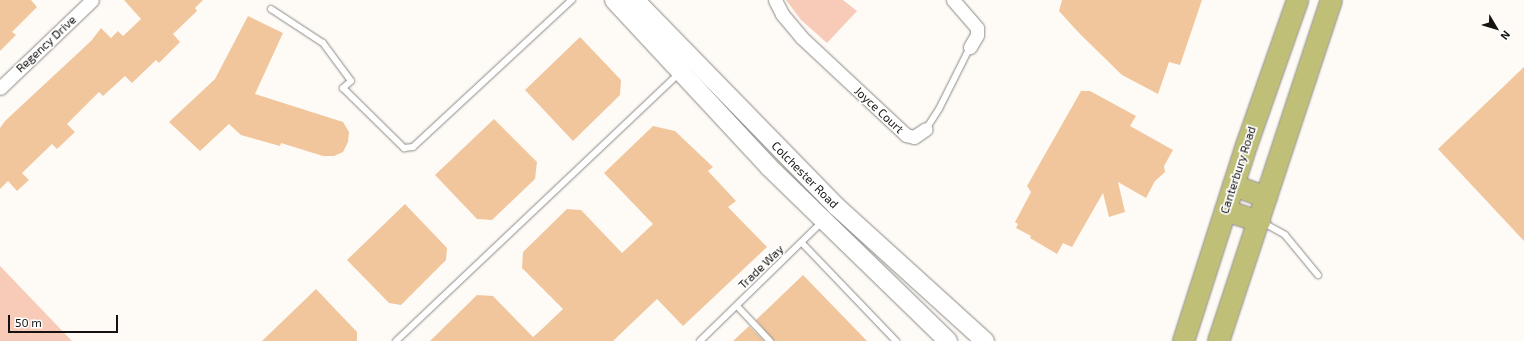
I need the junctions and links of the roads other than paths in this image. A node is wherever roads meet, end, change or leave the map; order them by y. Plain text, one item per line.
1 (92, 0) edge
2 (572, 0) edge
3 (614, 0) edge
4 (635, 0) edge
5 (775, 0) edge
6 (953, 0) edge
7 (1297, 0) edge
8 (1331, 0) edge
9 (272, 9) dead end
10 (970, 47) joint
11 (687, 66) junction
12 (0, 88) edge
13 (924, 131) joint
14 (1233, 185) junction
15 (1266, 197) junction
16 (1225, 210) junction
17 (830, 214) junction
18 (1259, 221) junction
19 (802, 243) junction
20 (1318, 275) dead end
21 (737, 306) junction
22 (396, 341) edge
23 (700, 341) edge
24 (770, 341) edge
25 (896, 341) edge
26 (948, 341) edge
27 (984, 341) edge
28 (1183, 341) edge
29 (1218, 341) edge

1 - 12 street, Regency Drive
2 - 9 lane
3 - 11 main road, Colchester Road
4 - 11 main road, Colchester Road
5 - 13 street, Joyce Court
6 - 10 street
7 - 14 main road, Canterbury Road
8 - 15 main road
10 - 13 lane, Joyce Court
11 - 17 main road, Colchester Road
11 - 22 lane
14 - 15 main road
14 - 16 main road, Canterbury Road
15 - 18 main road
16 - 18 main road
16 - 28 main road, Canterbury Road
17 - 19 lane, Trade Way
17 - 26 main road, Colchester Road
17 - 27 main road, Colchester Road
18 - 20 lane
18 - 29 main road
19 - 21 lane, Trade Way
19 - 25 lane
21 - 23 lane, Trade Way
21 - 24 lane

